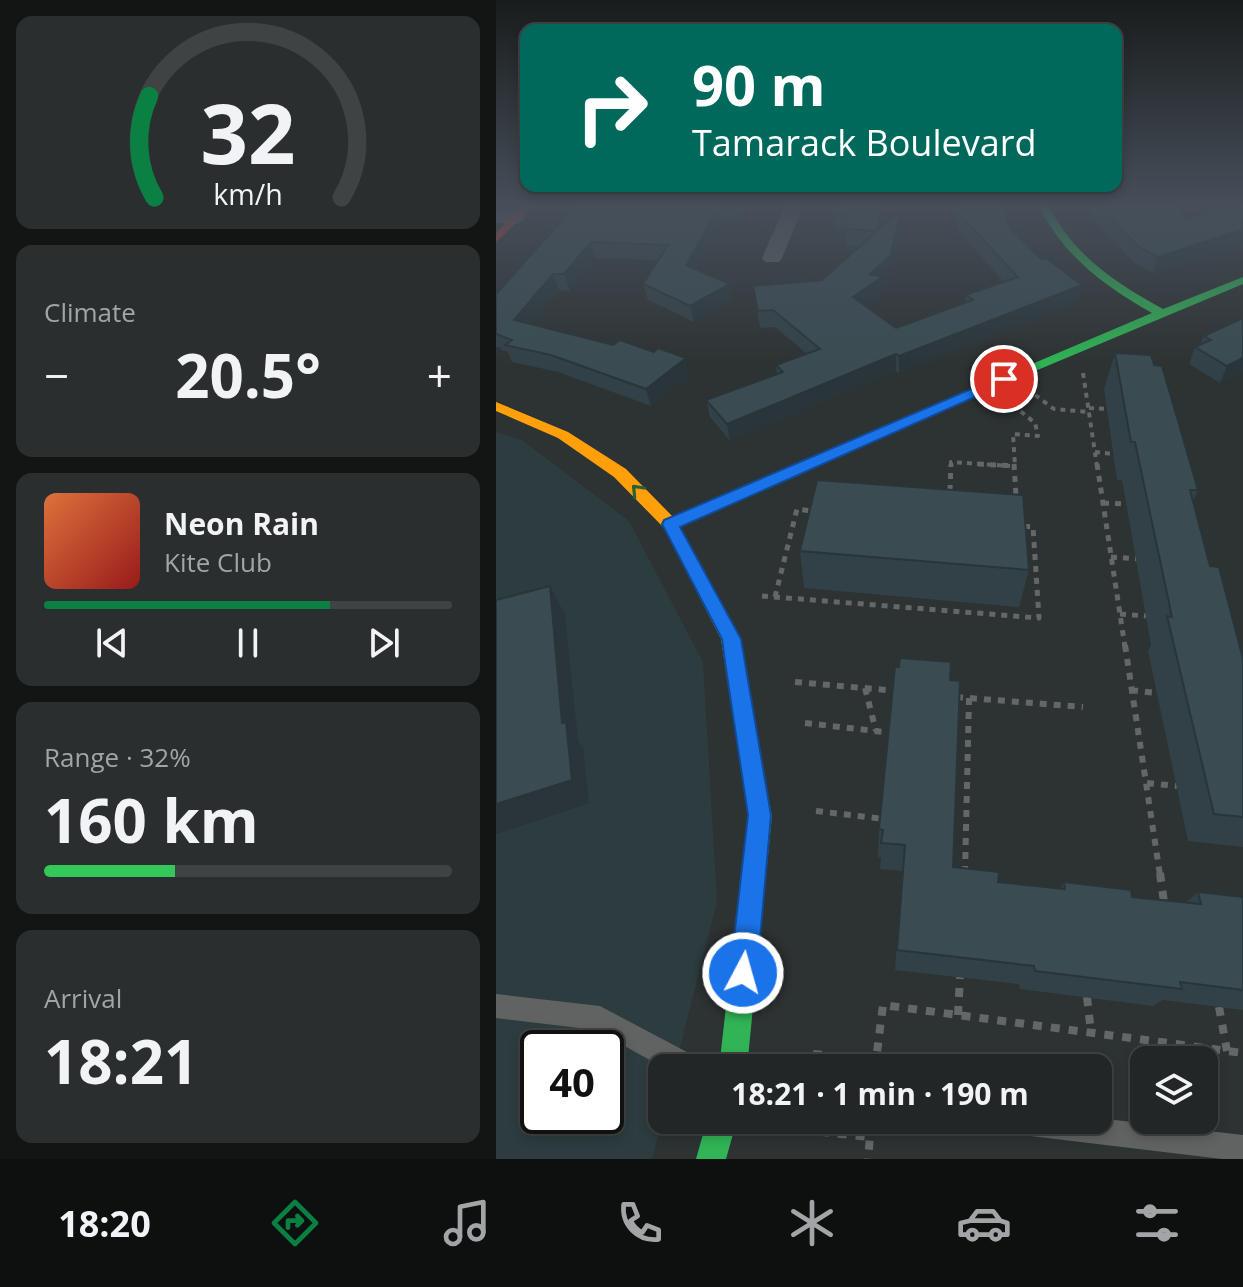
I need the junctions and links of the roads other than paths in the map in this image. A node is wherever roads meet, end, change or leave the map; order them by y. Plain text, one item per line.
1 (1076, 258) edge
2 (1243, 280) edge
3 (1161, 313) junction
4 (496, 406) edge
5 (670, 524) junction
6 (496, 1006) edge
7 (663, 1054) edge
8 (734, 1054) edge
9 (1112, 1133) edge
10 (718, 1134) edge
11 (1243, 1148) edge
12 (711, 1159) edge

1 - 3 street
2 - 3 street
3 - 5 street
5 -> 4 street
5 - 8 street
6 - 7 lane
9 - 11 lane
10 - 12 street

